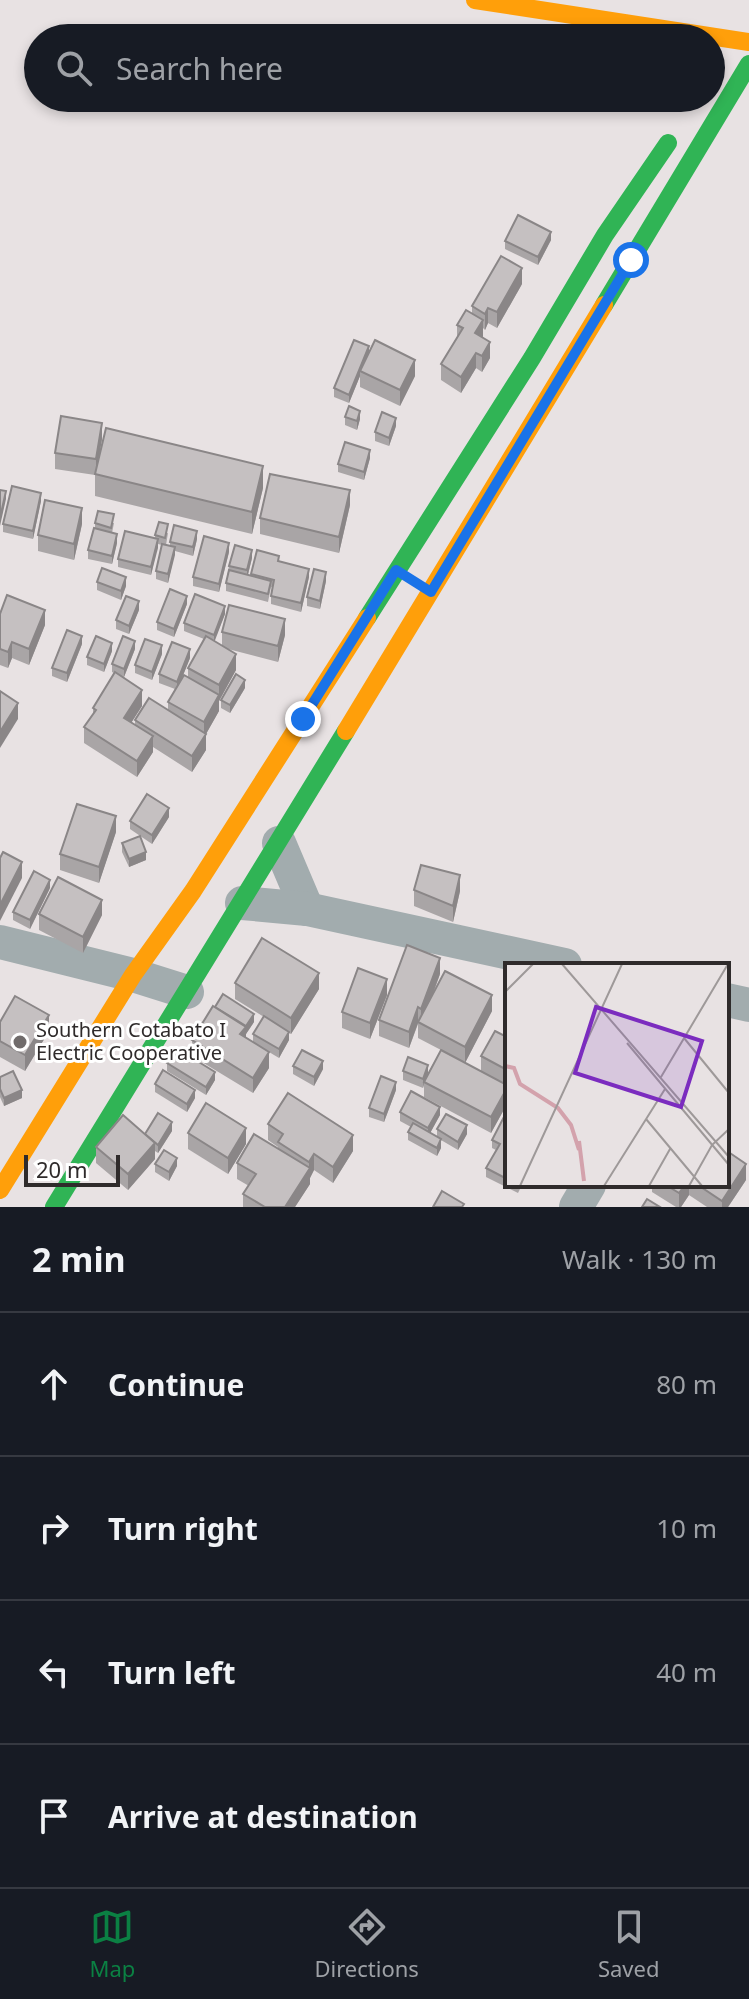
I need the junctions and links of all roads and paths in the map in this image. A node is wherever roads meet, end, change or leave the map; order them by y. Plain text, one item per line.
1 (475, 0) edge
2 (623, 24) edge
3 (749, 64) edge
4 (725, 101) edge
5 (718, 112) edge
6 (680, 126) dead end
7 (413, 581) junction
8 (279, 843) junction
9 (242, 903) junction
10 (307, 909) junction
11 (0, 942) edge
12 (556, 963) edge
13 (133, 975) junction
14 (187, 992) junction
15 (588, 1187) edge
16 (0, 1190) edge
17 (54, 1207) edge
18 (576, 1207) edge

1 - 2 street
3 - 4 street
5 - 7 street
6 - 7 street
7 - 8 street
7 - 13 street
8 - 9 street
8 - 10 street
9 - 10 street
9 - 14 street
10 - 12 street
11 - 13 street
13 - 14 street
13 - 16 street
14 - 17 street
15 - 18 street

